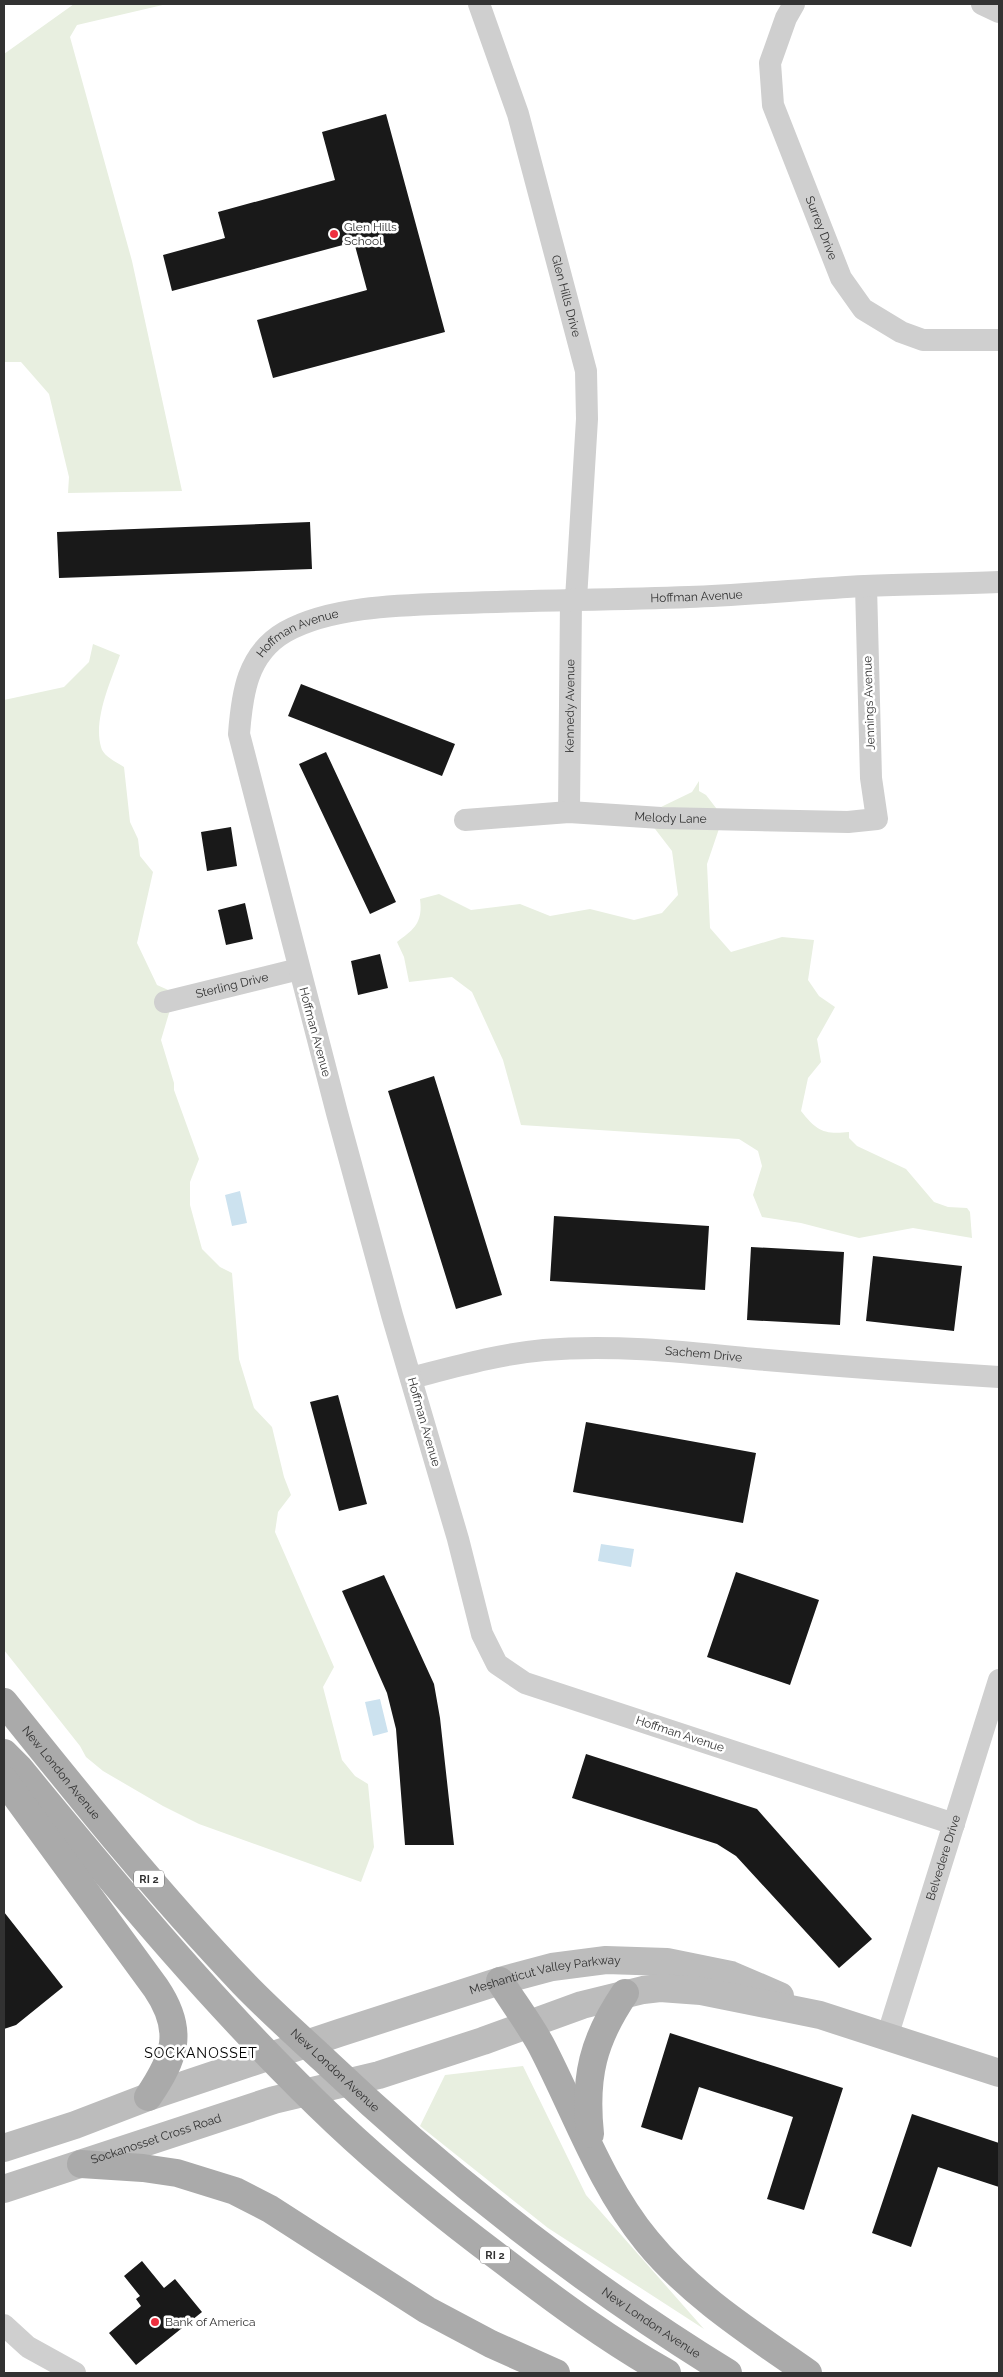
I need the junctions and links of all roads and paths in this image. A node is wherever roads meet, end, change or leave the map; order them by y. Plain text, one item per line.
1 (479, 4) edge
2 (794, 4) edge
3 (982, 4) edge
4 (999, 12) edge
5 (999, 340) edge
6 (999, 582) edge
7 (866, 586) junction
8 (574, 599) junction
9 (569, 812) junction
10 (877, 819) joint
11 (465, 820) dead end
12 (299, 969) junction
13 (165, 1002) dead end
14 (999, 1377) edge
15 (411, 1378) junction
16 (999, 1680) edge
17 (4, 1702) edge
18 (4, 1753) edge
19 (4, 1780) edge
20 (954, 1824) junction
21 (500, 1980) junction
22 (624, 1993) junction
23 (820, 2015) junction
24 (528, 2024) junction
25 (888, 2037) junction
26 (307, 2044) junction
27 (272, 2056) junction
28 (999, 2073) edge
29 (348, 2083) junction
30 (308, 2093) junction
31 (148, 2097) junction
32 (4, 2148) edge
33 (591, 2148) junction
34 (81, 2164) junction
35 (4, 2189) edge
36 (4, 2325) edge
37 (75, 2373) edge
38 (556, 2373) edge
39 (667, 2373) edge
40 (728, 2373) edge
41 (808, 2373) edge

1 - 8 street, Glen Hills Drive
2 - 5 street, Surrey Drive
3 - 4 street
6 - 7 street, Hoffman Avenue
7 - 8 street, Hoffman Avenue
7 - 10 street, Jennings Avenue
8 - 9 street, Kennedy Avenue
8 - 12 street, Hoffman Avenue
9 - 10 street, Melody Lane
9 - 11 street, Melody Lane
12 - 13 street, Sterling Drive
12 - 15 street, Hoffman Avenue
14 - 15 street, Sachem Drive
15 - 20 street, Hoffman Avenue
16 - 20 street, Belvedere Drive
17 - 26 main road, New London Avenue / RI 2
18 - 27 main road, RI 2
19 - 31 main road
20 - 25 street, Belvedere Drive
21 - 23 street, Meshanticut Valley Parkway
21 - 24 main road
21 - 26 street, Meshanticut Valley Parkway
22 - 23 street, Meshanticut Valley Parkway
22 - 24 street, Meshanticut Valley Parkway
22 - 33 main road
23 - 25 street, Meshanticut Valley Parkway
24 - 29 street, Meshanticut Valley Parkway
24 - 33 main road
25 - 28 street, Meshanticut Valley Parkway
26 - 27 street, Meshanticut Valley Parkway
26 - 29 main road, New London Avenue / RI 2
27 - 30 main road, RI 2
27 - 31 street
29 - 30 street, Meshanticut Valley Parkway
29 - 40 main road, New London Avenue / RI 2
30 - 34 street, Sockanosset Cross Road
30 - 39 main road, RI 2
31 - 32 street
33 - 41 main road
34 - 35 street, Sockanosset Cross Road
34 - 38 main road
36 - 37 street

